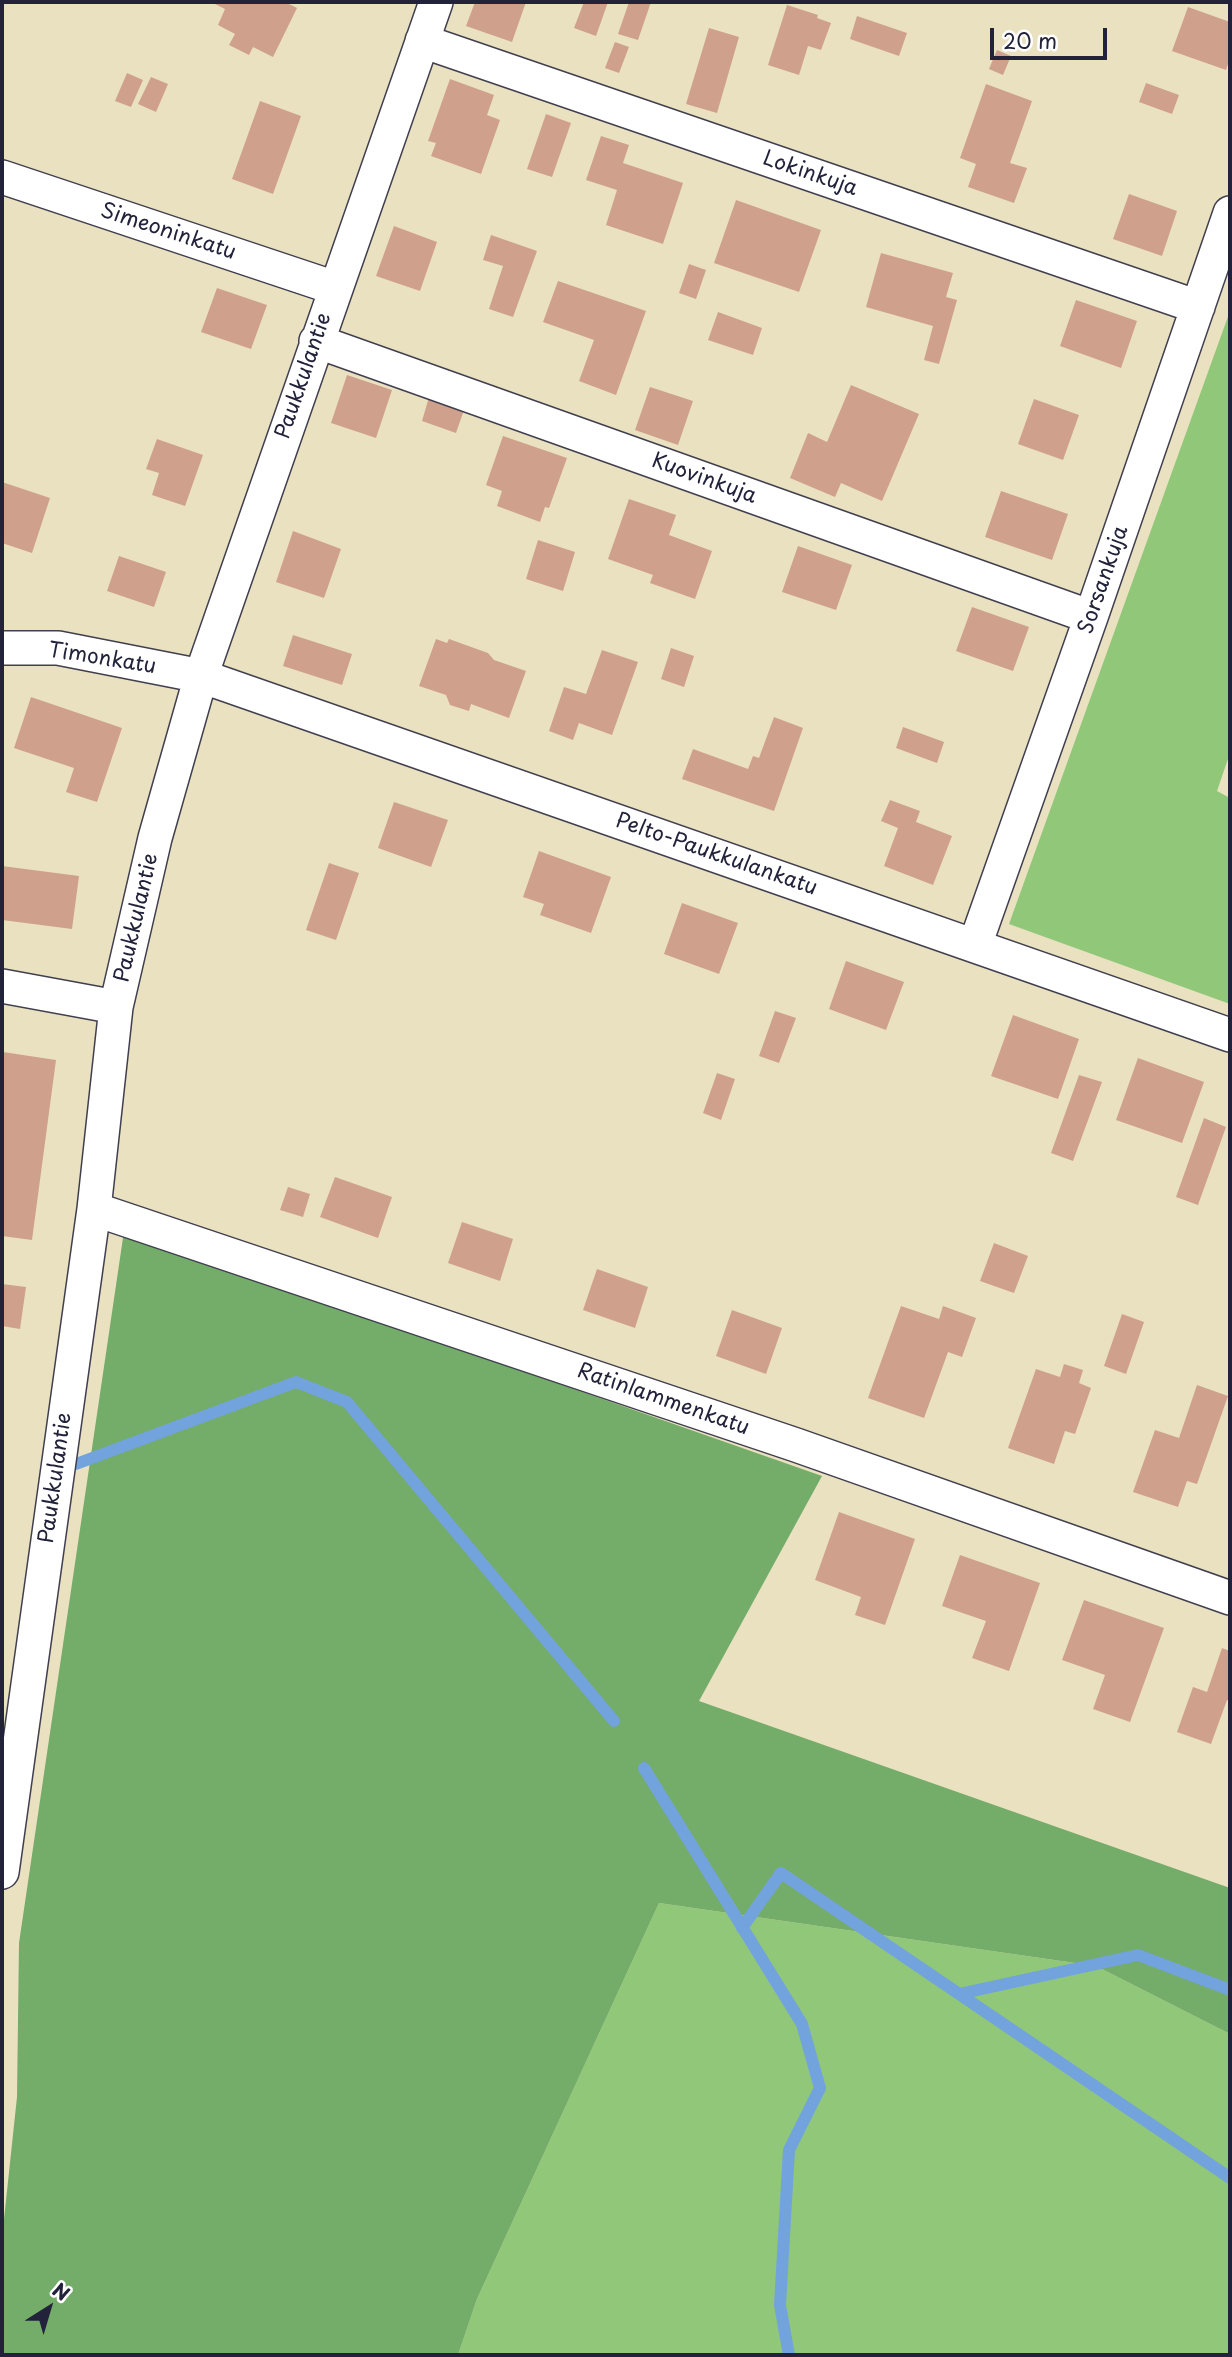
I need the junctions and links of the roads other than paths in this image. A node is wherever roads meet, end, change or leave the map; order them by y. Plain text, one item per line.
1 (431, 4) edge
2 (422, 41) junction
3 (2, 177) edge
4 (1230, 214) edge
5 (335, 288) junction
6 (1198, 307) junction
7 (316, 341) junction
8 (1091, 617) junction
9 (2, 648) edge
10 (201, 676) junction
11 (975, 945) junction
12 (2, 986) edge
13 (116, 1007) junction
14 (1230, 1035) edge
15 (94, 1209) junction
16 (1230, 1598) edge
17 (2, 1872) edge

1 - 2 street, Paukkulantie
2 - 5 street, Paukkulantie
2 - 6 street, Lokinkuja
3 - 5 street, Simeoninkatu
4 - 6 street, Sorsankuja
5 - 7 street, Paukkulantie
6 - 8 street, Sorsankuja
7 - 8 street, Kuovinkuja
7 - 10 street, Paukkulantie
8 - 11 street, Sorsankuja
9 - 10 street, Timonkatu
10 - 11 street, Pelto-Paukkulankatu
10 - 13 street, Paukkulantie
11 - 14 street, Pelto-Paukkulankatu
12 - 13 street
13 - 15 street, Paukkulantie
15 - 16 street, Ratinlammenkatu
15 - 17 street, Paukkulantie

